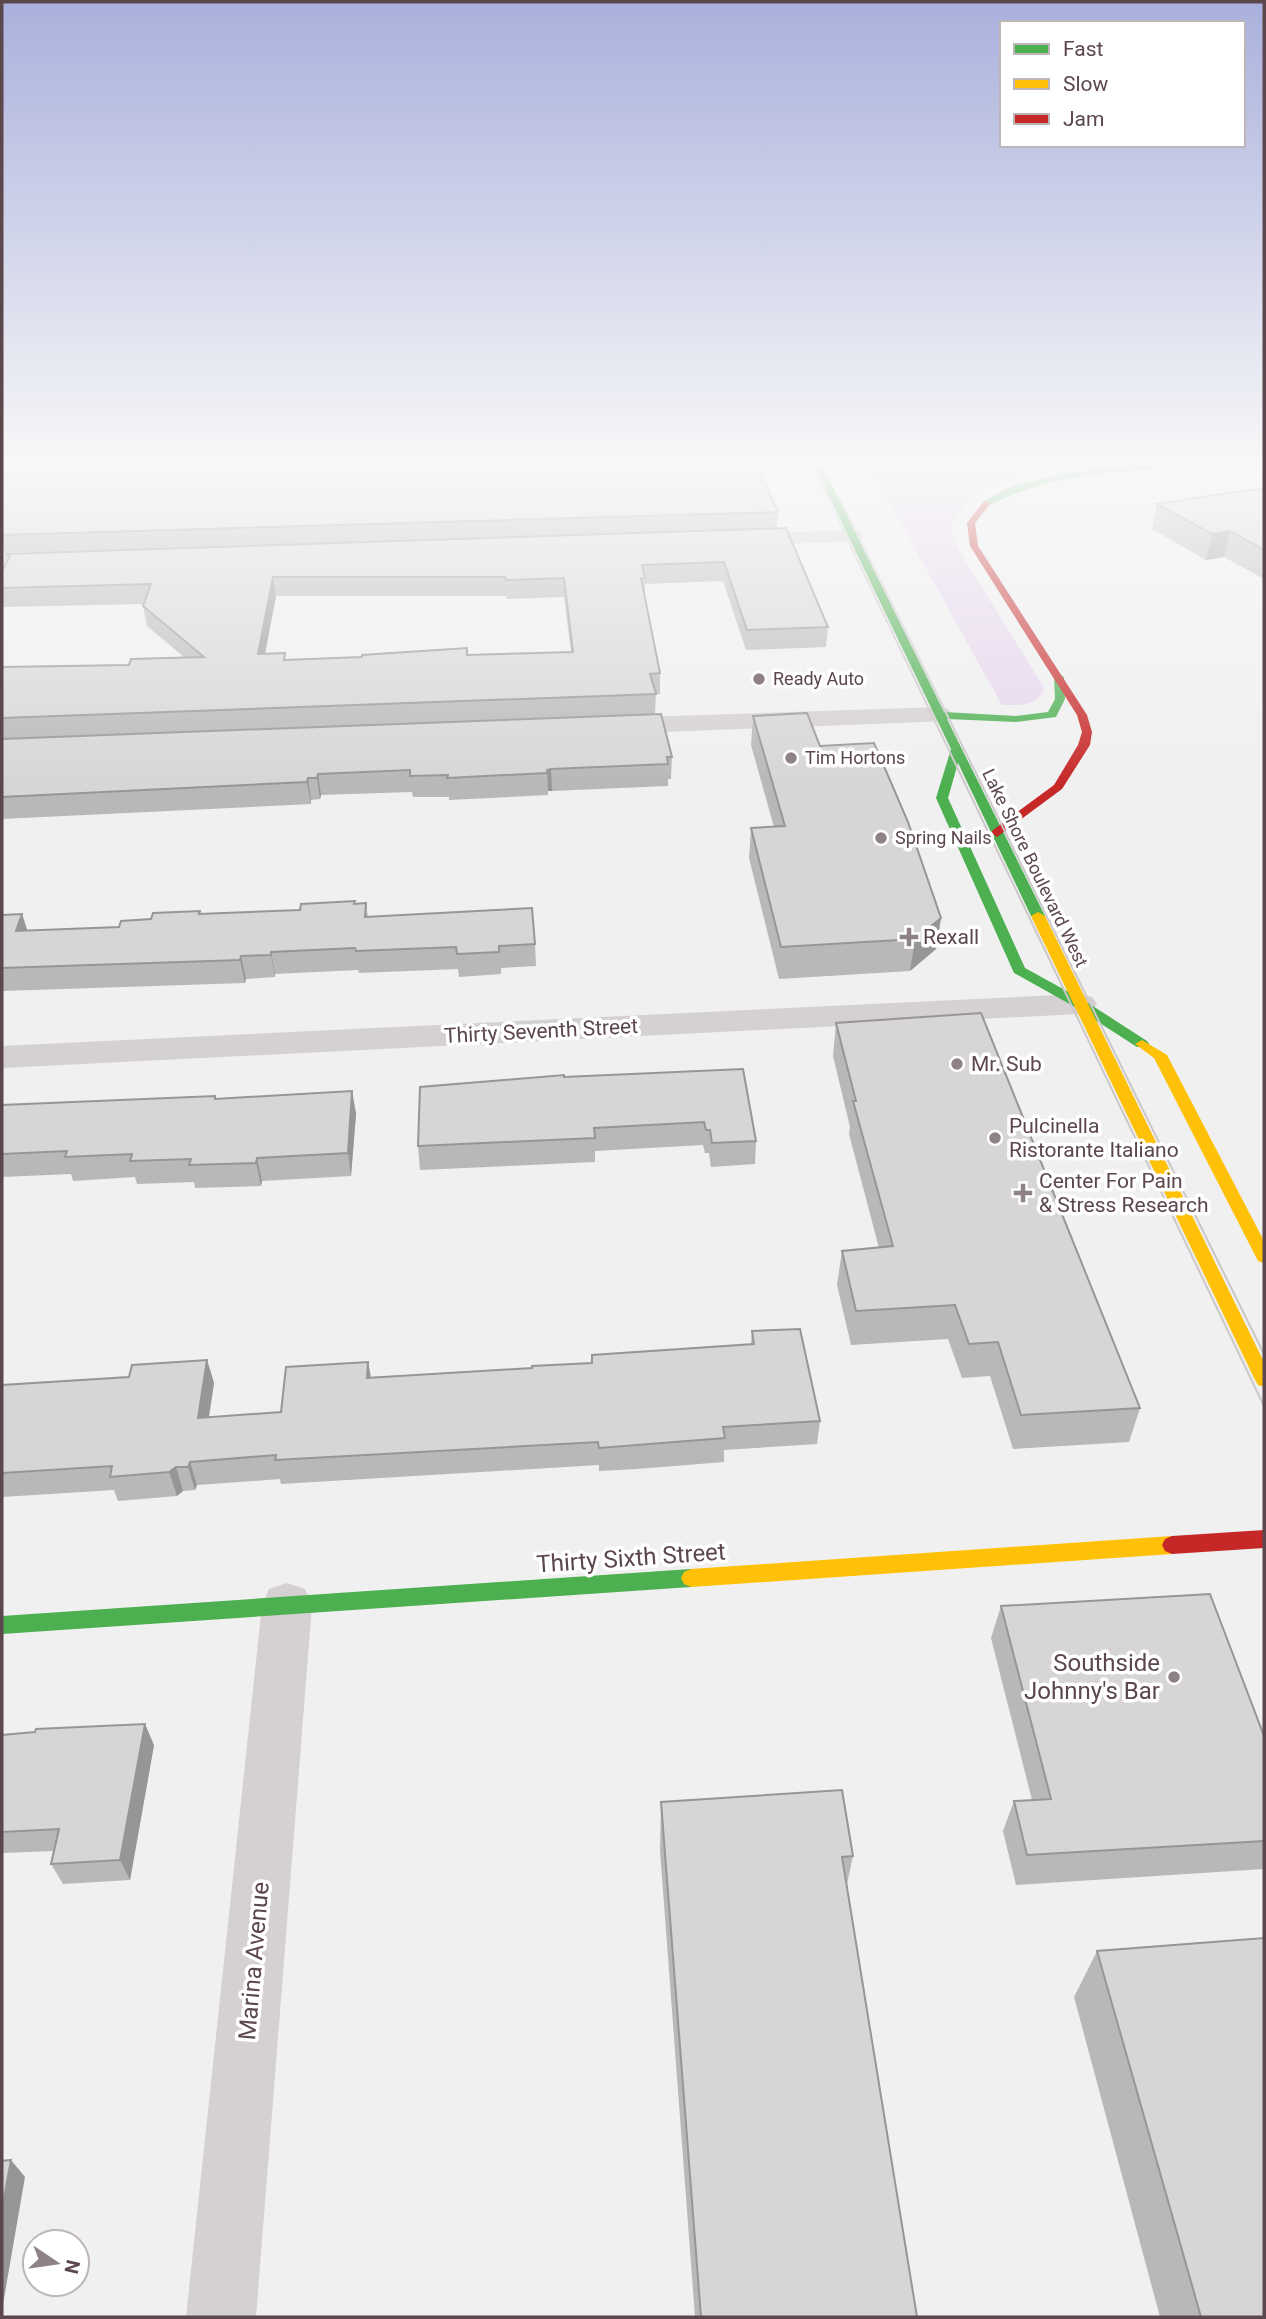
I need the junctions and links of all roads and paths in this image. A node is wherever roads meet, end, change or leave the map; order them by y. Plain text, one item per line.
1 (867, 567) edge
2 (988, 567) edge
3 (1059, 677) junction
4 (939, 715) junction
5 (586, 727) edge
6 (956, 749) junction
7 (996, 833) junction
8 (1080, 1004) junction
9 (2, 1057) edge
10 (1264, 1257) edge
11 (1264, 1380) edge
12 (1264, 1539) edge
13 (287, 1605) junction
14 (2, 1625) edge
15 (221, 2317) edge

1 - 4 main road, Lake Shore Boulevard West
2 - 3 main road
3 - 4 main road
3 - 7 main road
4 - 5 street
4 - 6 main road, Lake Shore Boulevard West
6 - 7 main road, Lake Shore Boulevard West
6 - 8 main road, Lake Shore Boulevard West
7 - 8 main road, Lake Shore Boulevard West
8 - 9 street, Thirty Seventh Street
8 - 10 main road, Lake Shore Boulevard West
8 - 11 main road, Lake Shore Boulevard West
12 - 13 main road, Thirty Sixth Street
13 - 14 main road, Thirty Sixth Street
13 - 15 street, Marina Avenue

